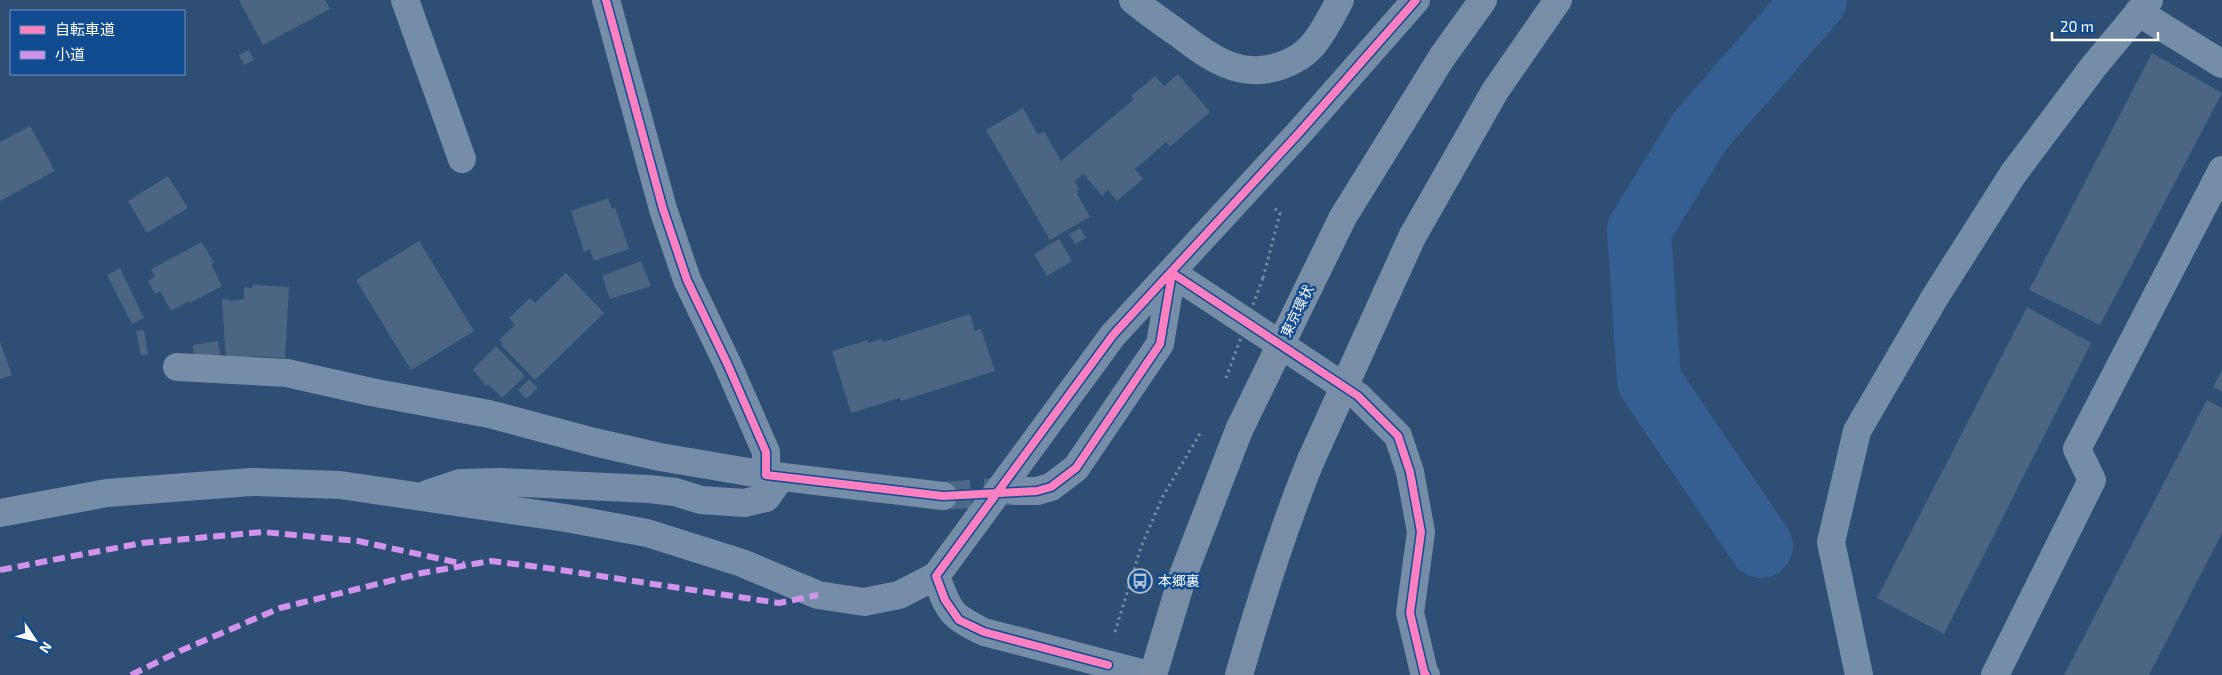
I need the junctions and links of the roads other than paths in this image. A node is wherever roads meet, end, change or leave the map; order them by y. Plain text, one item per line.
1 (404, 0) edge
2 (606, 0) edge
3 (1133, 0) edge
4 (1340, 0) edge
5 (1416, 0) edge
6 (1483, 0) edge
7 (1558, 0) edge
8 (2144, 6) edge
9 (2222, 64) edge
10 (462, 159) dead end
11 (2222, 170) edge
12 (1172, 273) junction
13 (177, 367) dead end
14 (773, 476) junction
15 (1015, 491) tunnel mouth
16 (421, 496) junction
17 (943, 496) tunnel mouth
18 (0, 513) edge
19 (936, 576) junction
20 (1149, 675) edge
21 (1153, 675) edge
22 (1239, 675) edge
23 (1426, 675) edge
24 (1860, 675) edge
25 (1995, 675) edge

1 - 10 street
2 - 14 street
3 - 4 street
5 - 12 street
6 - 21 highway, 東京環状, bridge
7 - 22 highway, bridge
8 - 9 street
8 - 24 street
11 - 25 street
12 - 15 street
12 - 19 street
12 - 23 street
13 - 14 street
14 - 16 street
14 - 17 street
16 - 18 street
16 - 19 street
19 - 20 street

